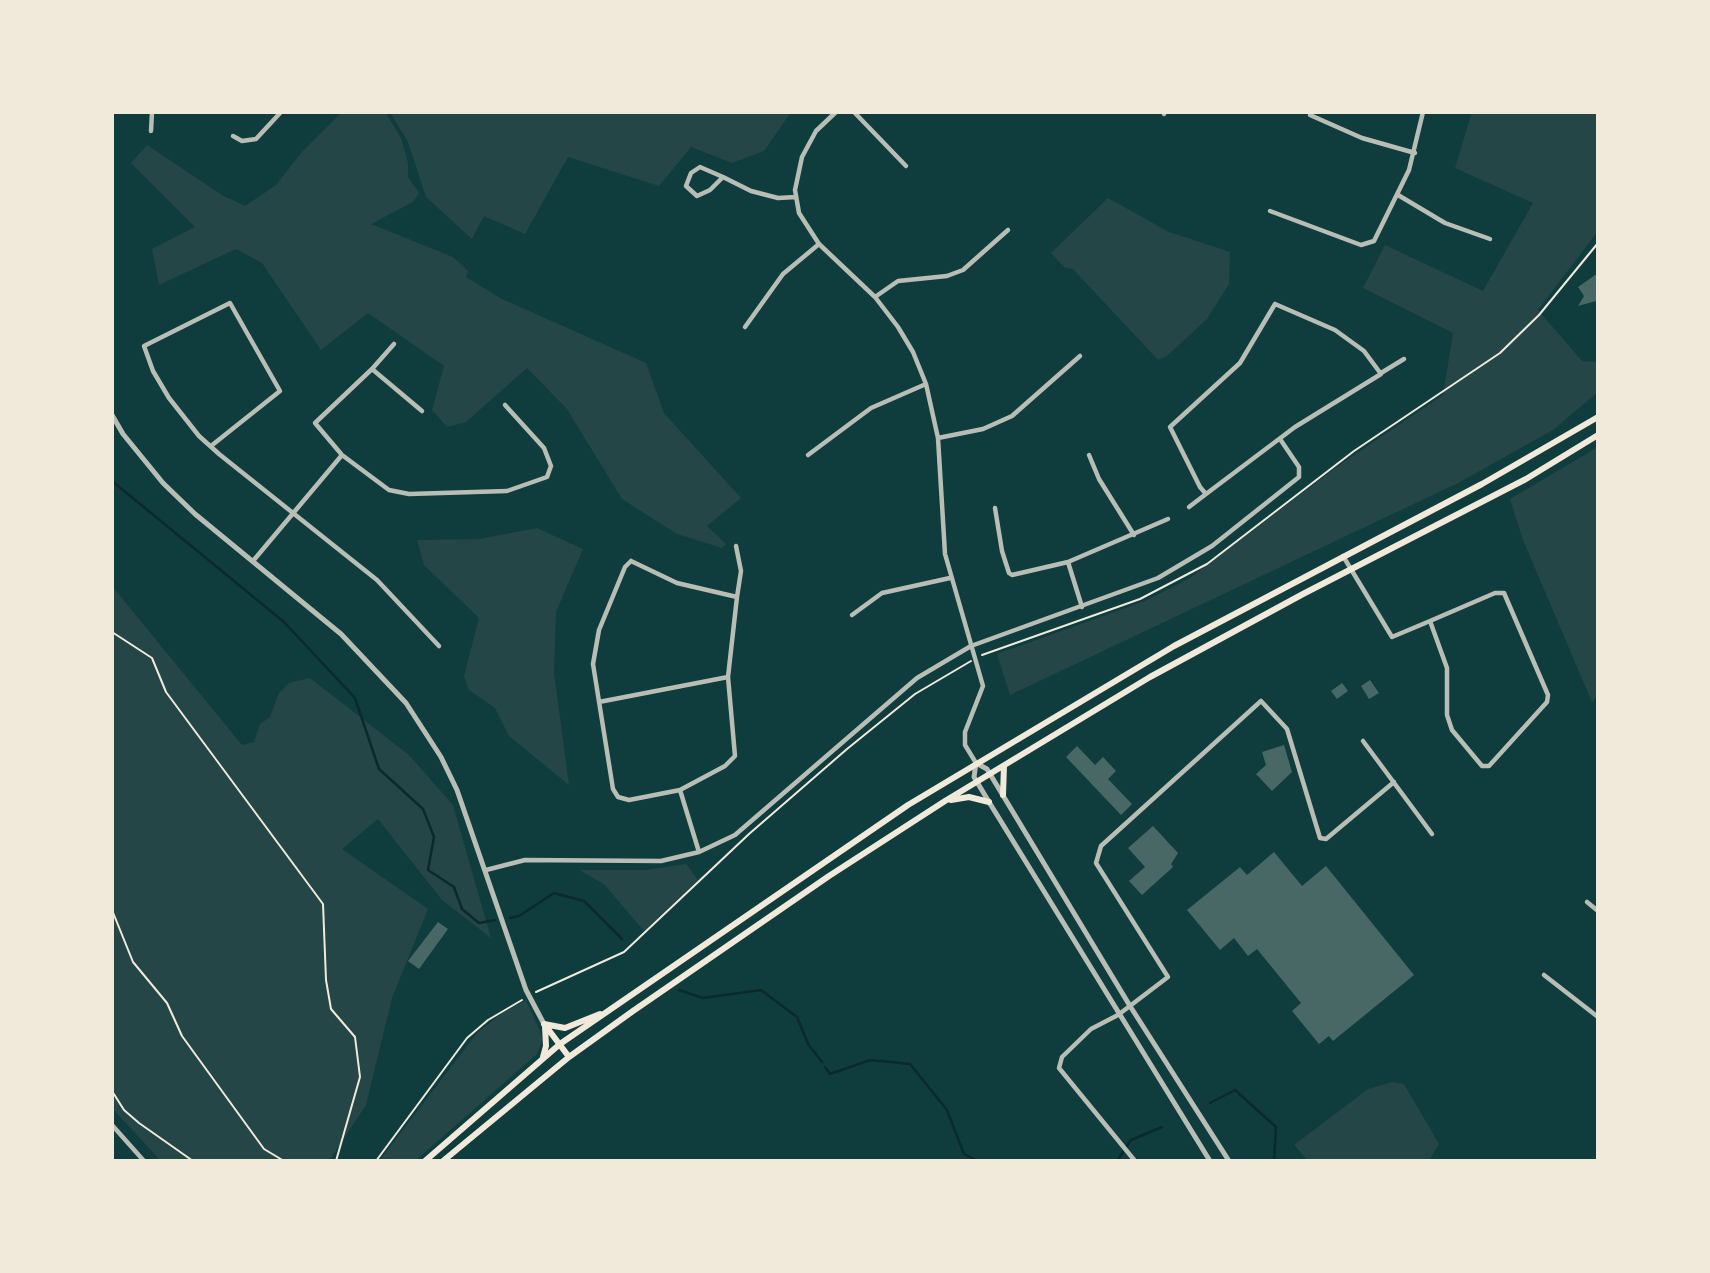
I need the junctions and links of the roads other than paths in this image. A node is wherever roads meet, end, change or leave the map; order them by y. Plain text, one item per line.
1 (152, 112) edge
2 (281, 112) edge
3 (836, 112) edge
4 (854, 112) edge
5 (1423, 112) edge
6 (1310, 115) dead end
7 (151, 131) dead end
8 (233, 136) dead end
9 (1415, 153) junction
10 (906, 166) dead end
11 (723, 177) junction
12 (1398, 195) junction
13 (796, 197) junction
14 (1270, 211) dead end
15 (1008, 230) dead end
16 (1490, 239) dead end
17 (819, 244) junction
18 (875, 297) junction
19 (745, 327) dead end
20 (394, 344) dead end
21 (1080, 356) dead end
22 (1404, 359) dead end
23 (372, 369) junction
24 (1381, 374) junction
25 (926, 384) junction
26 (505, 405) dead end
27 (422, 411) dead end
28 (112, 415) edge
29 (1598, 416) edge
30 (1598, 435) edge
31 (938, 438) junction
32 (1280, 439) junction
33 (211, 446) junction
34 (342, 455) junction
35 (808, 455) dead end
36 (1089, 455) dead end
37 (1206, 494) junction
38 (1189, 507) dead end
39 (995, 508) dead end
40 (292, 513) junction
41 (1168, 519) dead end
42 (1134, 535) junction
43 (736, 546) dead end
44 (1343, 556) junction
45 (253, 561) junction
46 (1068, 562) junction
47 (1351, 569) junction
48 (950, 578) junction
49 (737, 597) junction
50 (1082, 607) junction
51 (852, 615) dead end
52 (1430, 621) junction
53 (439, 646) dead end
54 (971, 646) junction
55 (728, 677) junction
56 (599, 702) junction
57 (1363, 741) dead end
58 (976, 763) junction
59 (1004, 766) junction
60 (990, 774) junction
61 (977, 782) junction
62 (1394, 782) junction
63 (680, 790) junction
64 (1003, 795) junction
65 (945, 801) junction
66 (989, 802) junction
67 (1432, 834) dead end
68 (699, 852) junction
69 (486, 870) junction
70 (1587, 902) dead end
71 (1598, 911) edge
72 (1544, 975) dead end
73 (1130, 1006) junction
74 (602, 1013) junction
75 (1118, 1015) junction
76 (1598, 1017) edge
77 (544, 1024) junction
78 (560, 1044) junction
79 (569, 1057) junction
80 (542, 1059) junction
81 (112, 1125) edge
82 (144, 1161) edge
83 (425, 1161) edge
84 (443, 1161) edge
85 (1135, 1161) edge
86 (1210, 1161) edge
87 (1229, 1161) edge

1 - 7 street
2 - 8 street
3 - 13 street
4 - 10 street
5 - 9 street
6 - 9 street
9 - 12 street
11 - 11 street
11 - 13 street
12 - 14 street
12 - 16 street
13 - 17 street
15 - 18 street
17 - 18 street
17 - 19 street
18 - 25 street
20 - 23 street
21 - 31 street
22 - 24 street
23 - 27 street
23 - 34 street
24 - 32 street
24 - 37 street
25 - 31 street
25 - 35 street
26 - 34 street
28 - 45 street
29 - 44 main road
30 - 47 main road
31 - 48 street
32 - 37 street
32 - 50 street
33 - 33 street
33 - 40 street
34 - 40 street
36 - 42 street
37 - 38 street
39 - 46 street
40 - 45 street
40 - 53 street
41 - 42 street
42 - 46 street
43 - 49 street
44 - 47 street
44 - 58 main road
45 - 69 street
46 - 50 street
47 - 52 street
47 - 59 main road
48 - 51 street
48 - 54 street
49 - 55 street
49 - 56 street
50 - 54 street
52 - 52 street
54 - 58 street
54 - 68 street
55 - 56 street
55 - 63 street
56 - 63 street
57 - 62 street
58 - 60 street
58 - 61 street
58 - 74 main road
59 - 60 main road
59 - 64 main road
60 - 61 main road
60 - 64 street
61 - 65 main road
61 - 66 street
62 - 67 street
62 - 73 street
63 - 68 street
64 - 73 street
65 - 66 main road
65 - 79 main road
66 - 75 street
68 - 69 street
69 - 77 street
70 - 71 street
72 - 76 street
73 - 75 street
73 - 87 street
74 - 77 main road
74 - 78 main road
75 - 85 street
75 - 86 street
77 - 78 main road
77 - 80 main road
78 - 79 main road
78 - 80 main road
79 - 84 main road
80 - 83 main road
81 - 82 street

